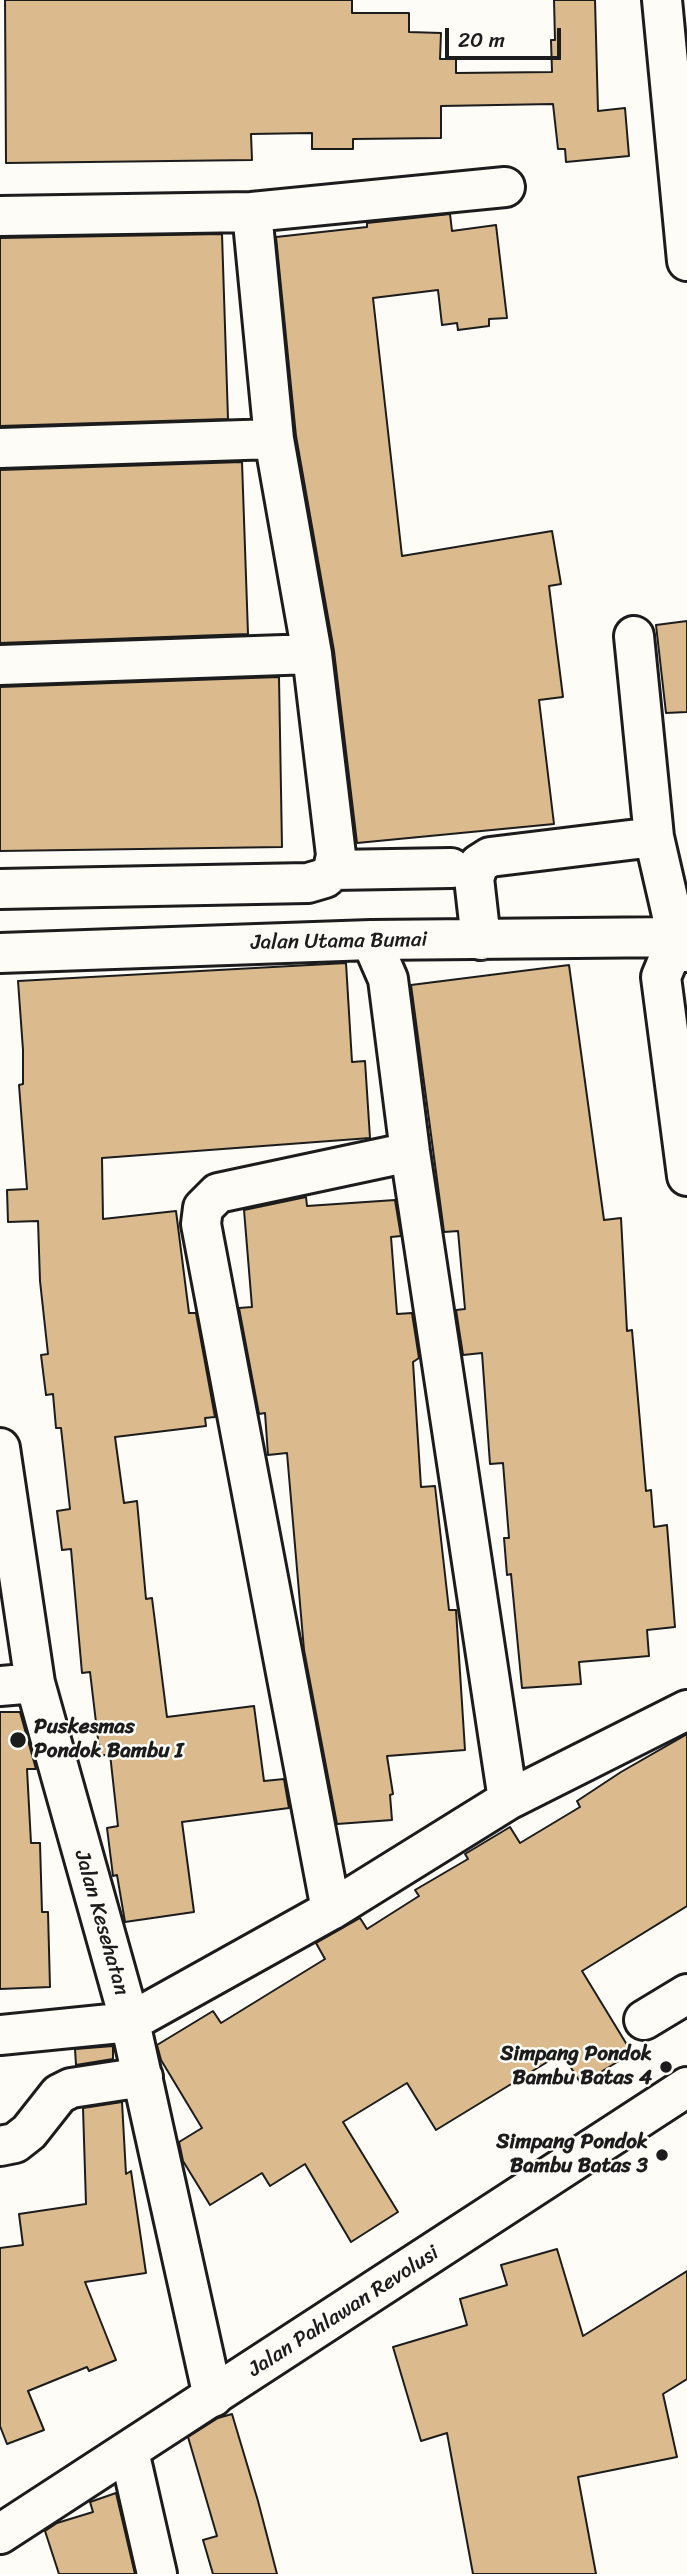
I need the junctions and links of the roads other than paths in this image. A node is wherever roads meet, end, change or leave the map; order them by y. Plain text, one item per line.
1 (662, 0) edge
2 (505, 187) dead end
3 (252, 212) junction
4 (0, 216) edge
5 (687, 261) edge
6 (274, 439) junction
7 (0, 448) edge
8 (634, 636) dead end
9 (312, 654) junction
10 (0, 665) edge
11 (654, 837) junction
12 (452, 868) dead end
13 (333, 870) junction
14 (0, 890) edge
15 (684, 935) edge
16 (371, 940) junction
17 (481, 940) junction
18 (0, 953) edge
19 (410, 1152) junction
20 (687, 1176) edge
21 (0, 1448) edge
22 (17, 1685) edge
23 (687, 1710) edge
24 (508, 1800) junction
25 (331, 1910) junction
26 (687, 1994) edge
27 (644, 2020) dead end
28 (130, 2022) junction
29 (0, 2035) edge
30 (143, 2077) junction
31 (687, 2087) edge
32 (0, 2147) edge
33 (213, 2397) junction
34 (129, 2451) junction
35 (0, 2534) edge
36 (157, 2574) edge

1 - 5 street
2 - 3 street
3 - 4 street
3 - 6 street
6 - 7 street
6 - 9 street
8 - 11 street
9 - 10 street
9 - 13 street
11 - 15 street
11 - 17 street
12 - 13 street
13 - 14 street
15 - 17 street, Jalan Utama Bumai
15 - 20 street
16 - 17 street, Jalan Utama Bumai
16 - 18 street, Jalan Utama Bumai
16 - 19 street
19 - 24 street
19 - 25 street
21 - 22 street, Jalan Kesehatan
22 - 28 street, Jalan Kesehatan
23 - 24 street
24 - 25 street
25 - 28 street
26 - 27 street
28 - 29 street
28 - 30 street, Jalan Kesehatan
30 - 32 street
30 - 33 street, Jalan Kesehatan
31 - 33 street, Jalan Pahlawan Revolusi
33 - 34 street, Jalan Pahlawan Revolusi
34 - 35 street, Jalan Pahlawan Revolusi
34 - 36 street

